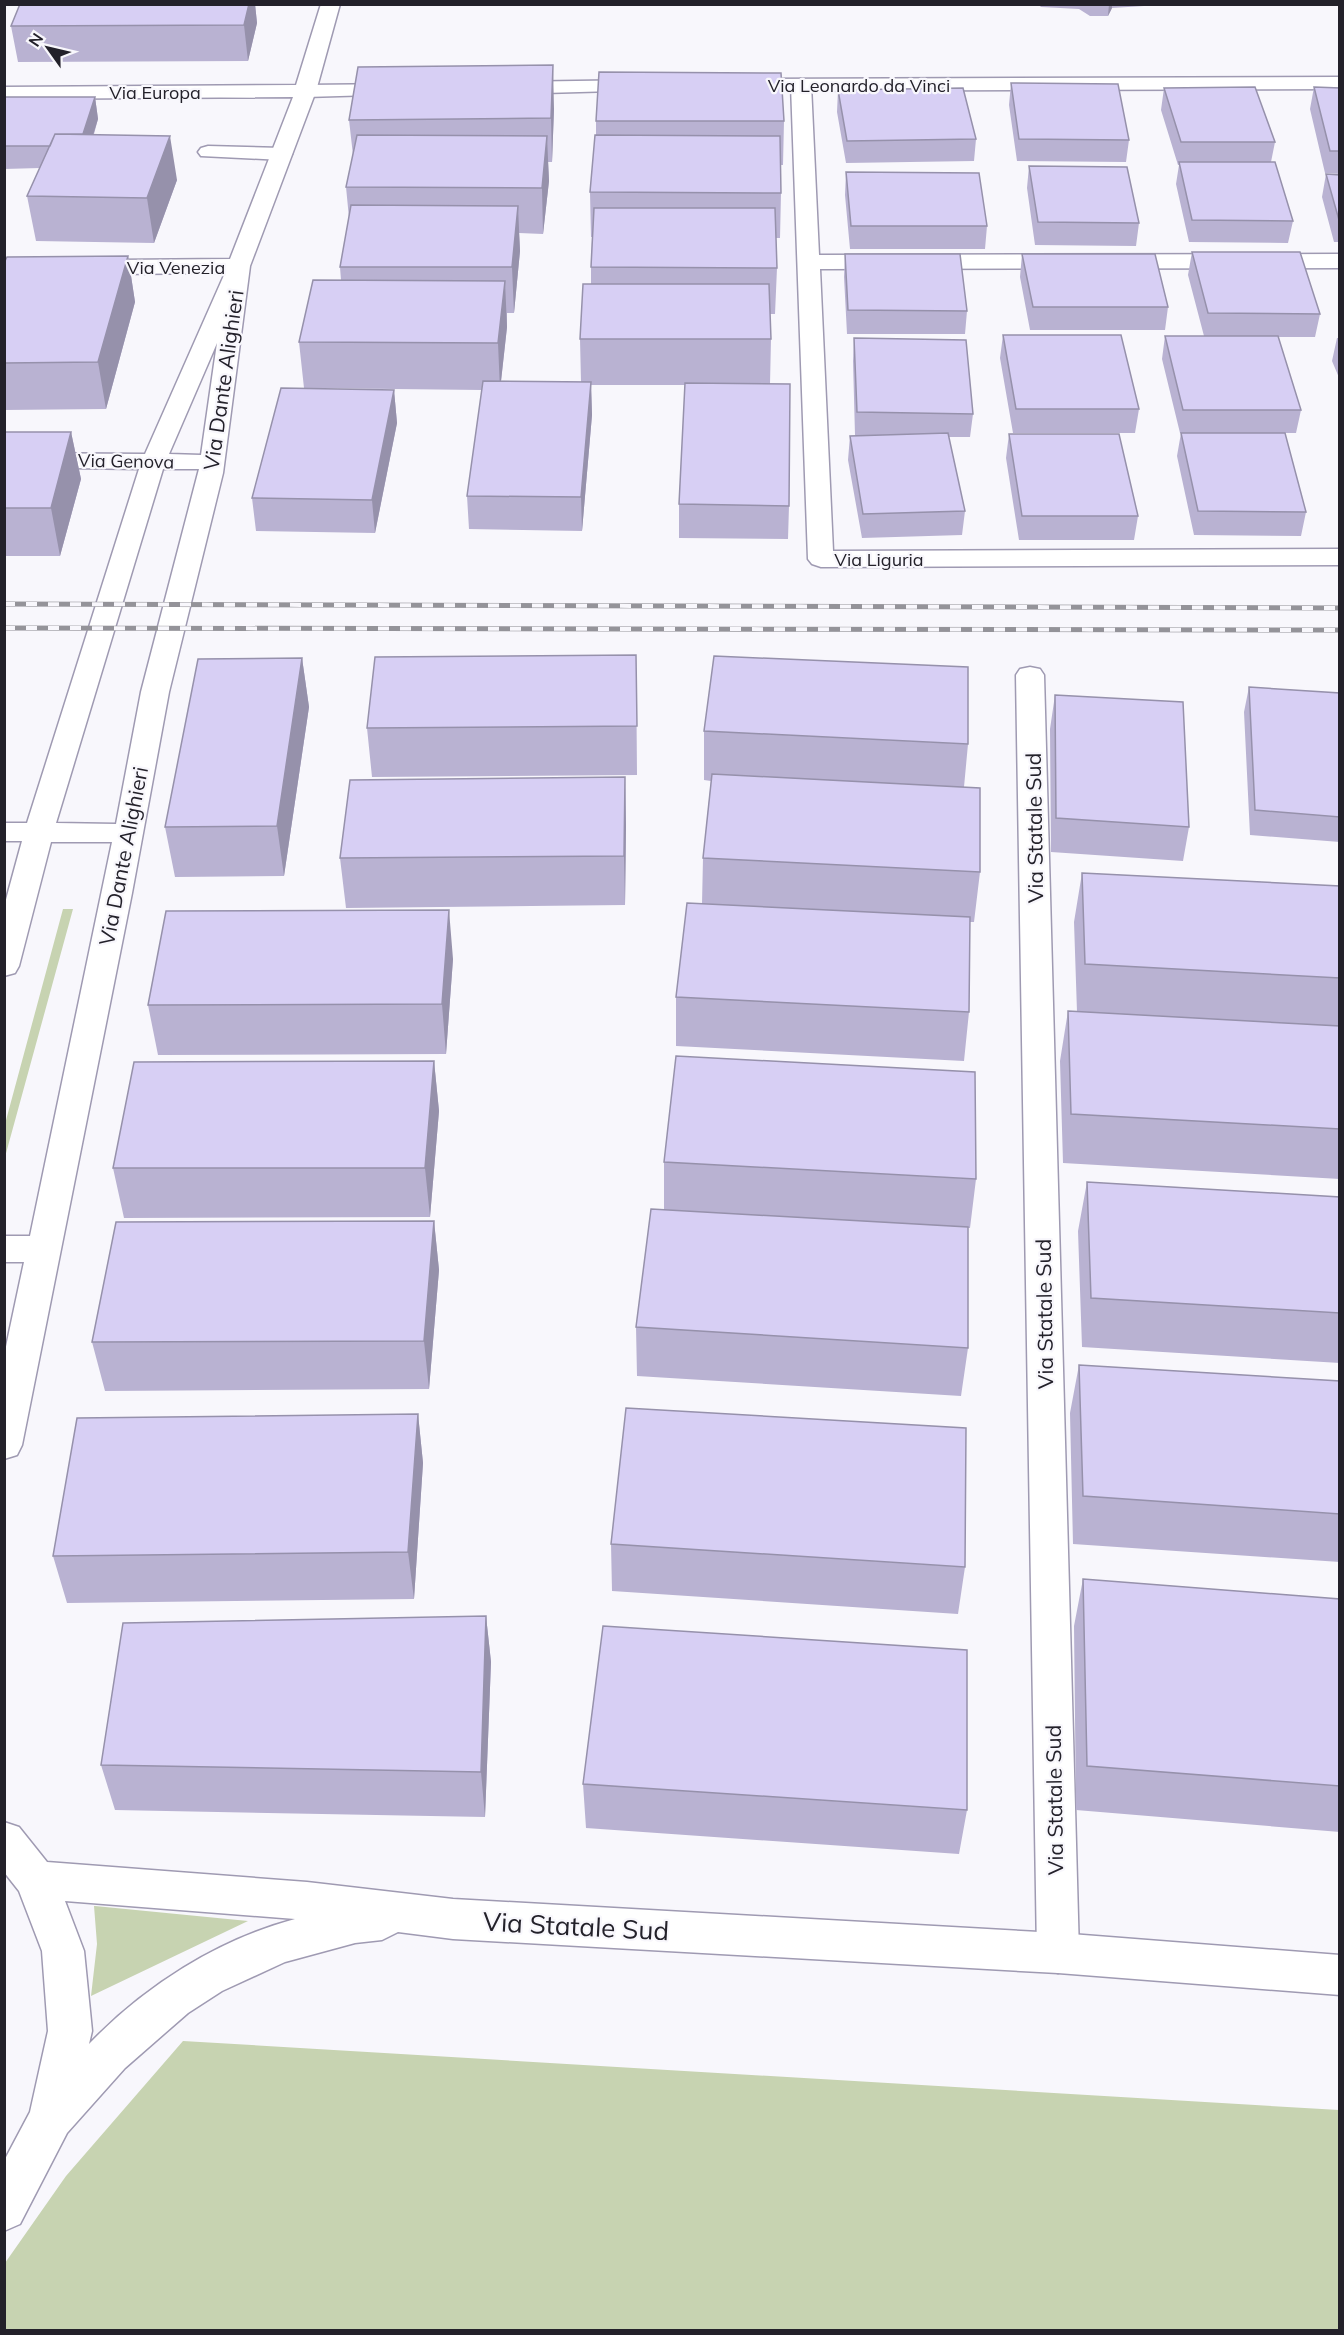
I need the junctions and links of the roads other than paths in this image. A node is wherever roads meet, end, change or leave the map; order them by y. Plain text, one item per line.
1 (331, 4) edge
2 (1340, 83) edge
3 (801, 85) junction
4 (658, 86) edge
5 (717, 86) edge
6 (484, 88) edge
7 (416, 89) edge
8 (306, 91) junction
9 (4, 93) edge
10 (208, 152) dead end
11 (282, 154) junction
12 (1340, 261) edge
13 (808, 262) junction
14 (239, 266) junction
15 (4, 268) edge
16 (4, 460) edge
17 (154, 462) junction
18 (212, 462) junction
19 (1340, 557) edge
20 (1030, 675) dead end
21 (4, 832) edge
22 (39, 832) junction
23 (129, 832) junction
24 (4, 966) edge
25 (4, 1249) edge
26 (45, 1249) junction
27 (4, 1445) edge
28 (4, 1840) edge
29 (36, 1880) junction
30 (453, 1919) junction
31 (1058, 1953) junction
32 (1340, 1975) edge
33 (51, 2118) junction
34 (4, 2208) edge

1 - 8 street, Via Dante Alighieri
2 - 3 street, Via Leonardo da Vinci
3 - 5 street, Via Leonardo da Vinci
3 - 13 street, Via Liguria
4 - 6 street
7 - 8 street
8 - 9 street, Via Europa
8 - 11 street, Via Dante Alighieri
10 - 11 street
11 - 14 street, Via Dante Alighieri
12 - 13 street
13 - 19 street, Via Liguria
14 - 15 street, Via Venezia
14 - 17 street, Via Dante Alighieri
14 - 18 street, Via Dante Alighieri
16 - 17 street, Via Genova
17 - 18 street, Via Genova
17 - 22 street, Via Dante Alighieri
18 - 23 street, Via Dante Alighieri
20 - 31 street, Via Statale Sud
21 - 22 street
22 - 23 street
22 - 24 street, Via Dante Alighieri
23 - 26 street, Via Dante Alighieri
25 - 26 street
26 - 27 street, Via Dante Alighieri
28 - 29 street
29 - 30 street, Via Statale Sud
29 - 33 street
30 - 31 street, Via Statale Sud
30 - 33 street, Via Statale Sud
31 - 32 street, Via Statale Sud
33 - 34 street

